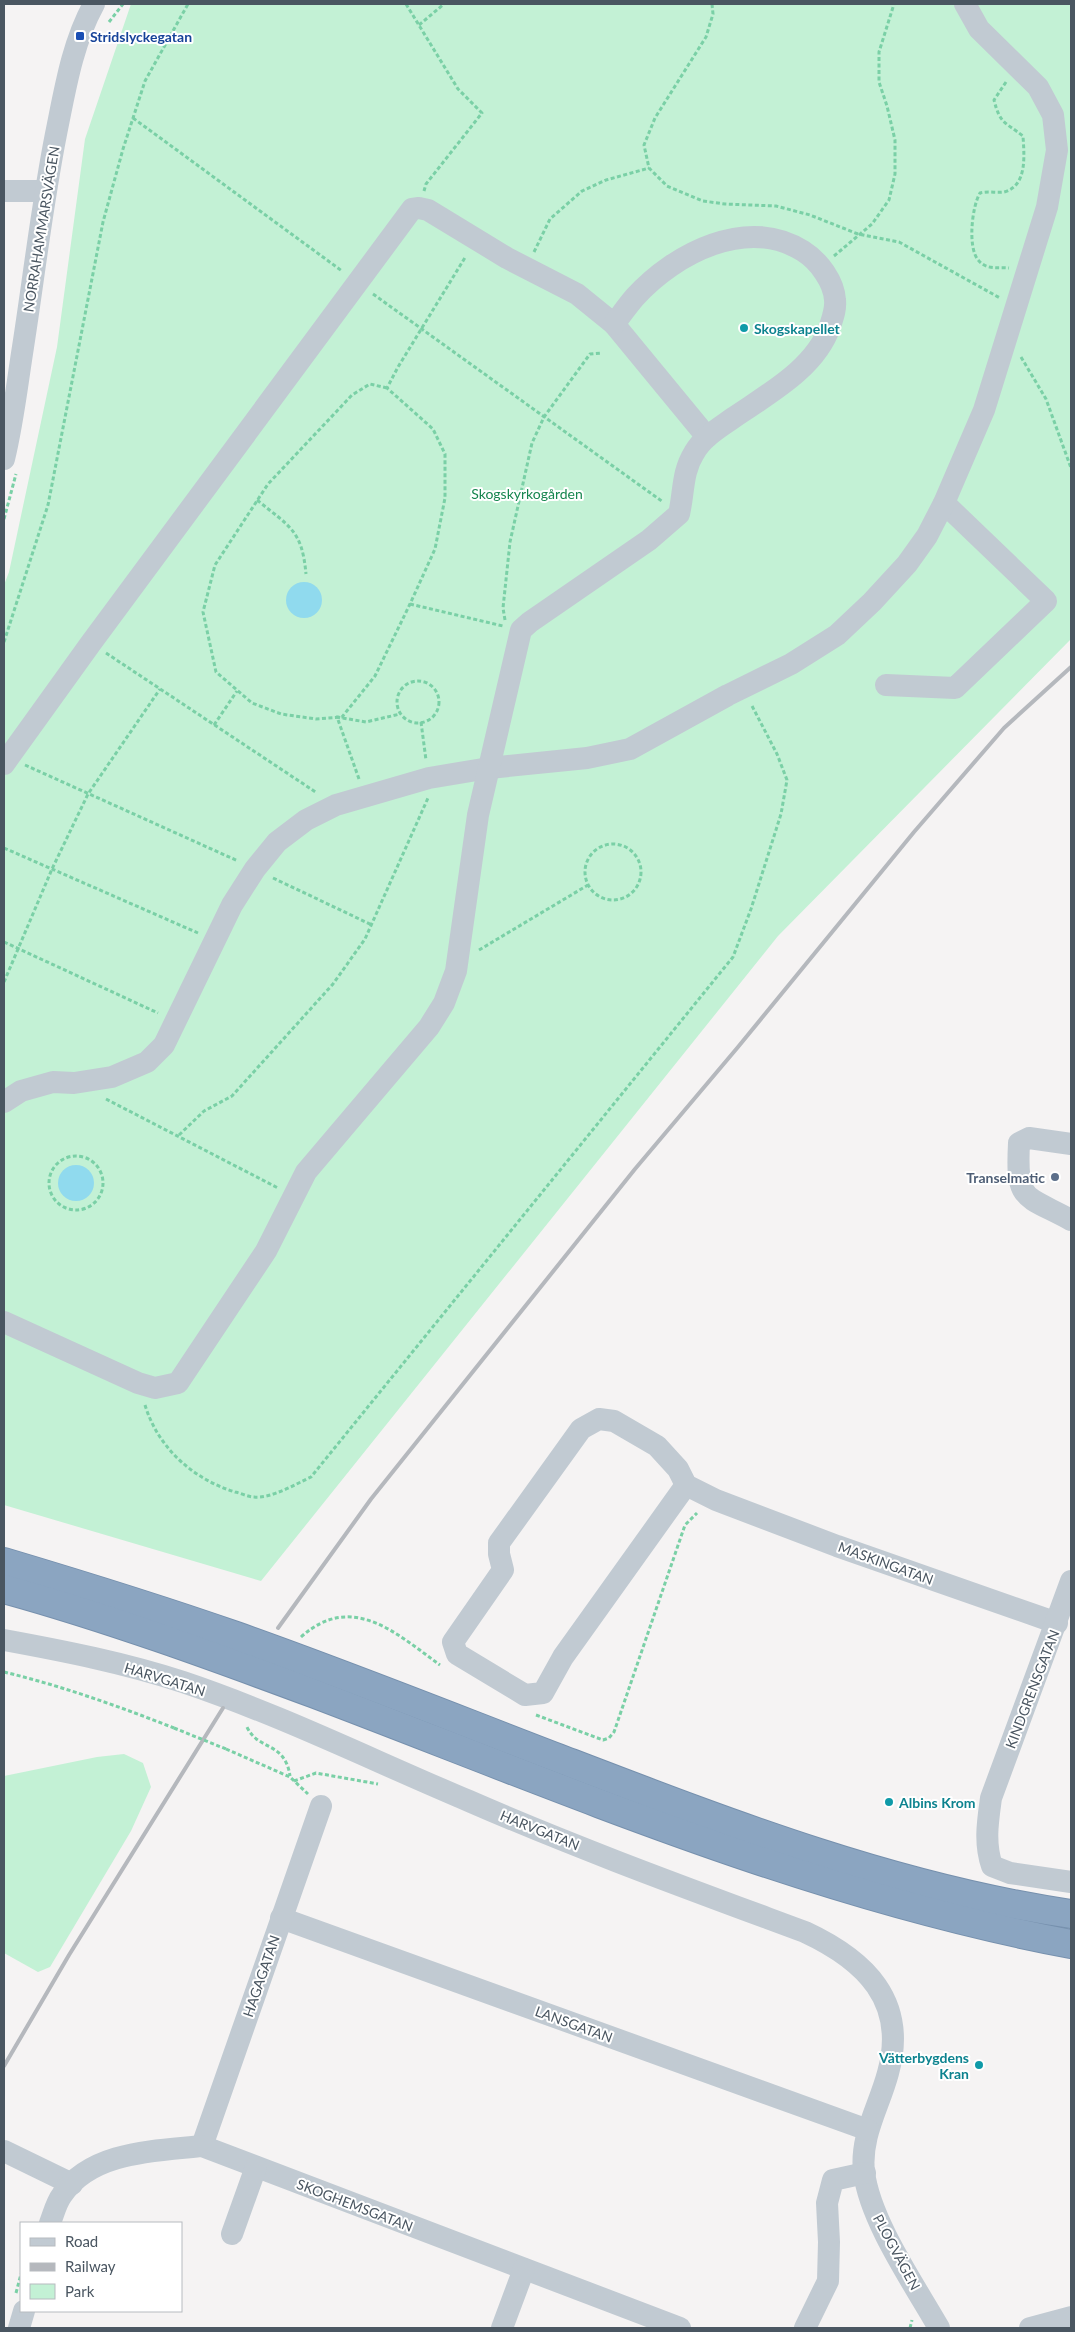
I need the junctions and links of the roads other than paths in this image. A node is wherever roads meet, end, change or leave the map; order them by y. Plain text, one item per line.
1 (94, 4) edge
2 (965, 4) edge
3 (4, 191) edge
4 (45, 191) junction
5 (614, 324) junction
6 (13, 344) edge
7 (706, 437) junction
8 (5, 450) edge
9 (944, 502) junction
10 (886, 685) dead end
11 (6, 761) edge
12 (489, 768) junction
13 (4, 1102) edge
14 (1071, 1144) edge
15 (1071, 1220) edge
16 (4, 1322) edge
17 (686, 1485) junction
18 (4, 1562) edge
19 (1071, 1581) edge
20 (4, 1589) edge
21 (1057, 1623) junction
22 (4, 1640) edge
23 (321, 1806) road end
24 (1071, 1882) edge
25 (1071, 1914) edge
26 (281, 1918) junction
27 (1071, 1944) edge
28 (868, 2130) junction
29 (202, 2146) junction
30 (4, 2151) edge
31 (256, 2167) junction
32 (865, 2173) junction
33 (72, 2184) junction
34 (50, 2222) edge
35 (232, 2234) dead end
36 (524, 2269) junction
37 (24, 2312) edge
38 (1071, 2317) edge
39 (19, 2328) edge
40 (502, 2328) edge
41 (680, 2328) edge
42 (805, 2328) edge
43 (939, 2328) edge
44 (1030, 2328) edge

1 - 4 street, NORRAHAMMARSVÄGEN
2 - 9 street
3 - 4 street
4 - 6 street, NORRAHAMMARSVÄGEN
5 - 7 street
5 - 7 street
5 - 11 street
6 - 8 street, NORRAHAMMARSVÄGEN
7 - 12 street
9 - 10 street
9 - 12 street
12 - 13 street
12 - 16 street
14 - 15 street
17 - 17 street
17 - 21 street, MASKINGATAN
18 - 25 highway
19 - 21 street, KINDGRENSGATAN
20 - 27 highway
21 - 24 street, KINDGRENSGATAN
22 - 28 street, HARVGATAN
23 - 26 street, HAGAGATAN
26 - 28 street, LANSGATAN
26 - 29 street, HAGAGATAN
28 - 32 street, HARVGATAN
29 - 31 street, SKOGHEMSGATAN
29 - 33 street, SKOGHEMSGATAN
30 - 33 street
31 - 35 street
31 - 36 street, SKOGHEMSGATAN
32 - 42 street
32 - 43 street, PLOGVÄGEN
33 - 34 street, SKOGHEMSGATAN
36 - 40 street
36 - 41 street, SKOGHEMSGATAN
37 - 39 street
38 - 44 street

